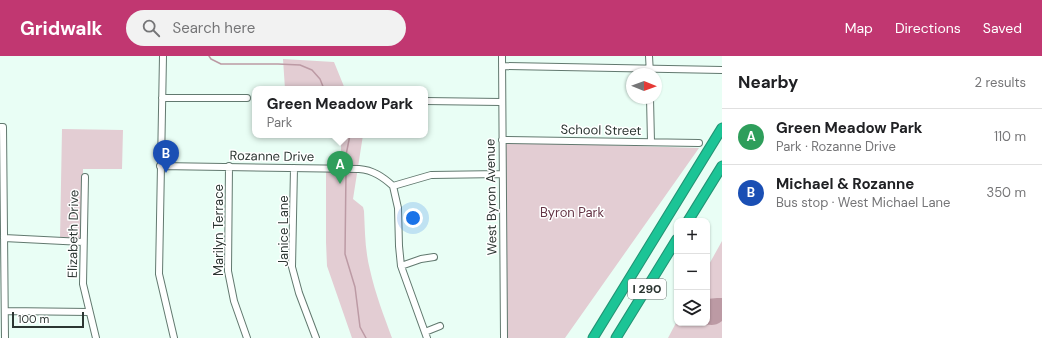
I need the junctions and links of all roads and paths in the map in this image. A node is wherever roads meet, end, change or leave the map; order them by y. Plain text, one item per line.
1 (163, 56) edge
2 (502, 56) edge
3 (649, 56) edge
4 (502, 66) junction
5 (650, 68) edge
6 (722, 70) edge
7 (626, 71) edge
8 (662, 72) edge
9 (162, 98) junction
10 (247, 98) dead end
11 (428, 101) edge
12 (501, 102) junction
13 (650, 104) edge
14 (0, 127) edge
15 (722, 128) edge
16 (502, 140) junction
17 (651, 142) junction
18 (699, 143) dead end
19 (160, 166) junction
20 (229, 166) junction
21 (722, 166) edge
22 (294, 168) junction
23 (502, 174) junction
24 (85, 177) dead end
25 (394, 186) junction
26 (690, 218) edge
27 (4, 238) junction
28 (83, 242) junction
29 (674, 244) edge
30 (434, 257) dead end
31 (401, 266) junction
32 (4, 311) junction
33 (89, 312) junction
34 (440, 326) dead end
35 (426, 335) edge
36 (5, 338) edge
37 (96, 338) edge
38 (174, 338) edge
39 (246, 338) edge
40 (316, 338) edge
41 (504, 338) edge
42 (593, 338) edge
43 (616, 338) edge

1 - 9 street
2 - 4 street, West Byron Avenue
3 - 5 street
4 - 7 street
4 - 12 street, West Byron Avenue
6 - 8 street
9 - 10 street
9 - 19 street
11 - 12 street
12 - 16 street, West Byron Avenue
13 - 17 street
14 - 27 street
15 - 42 highway, I 290
16 - 17 street, School Street
16 - 23 street, West Byron Avenue
17 - 18 street, School Street
19 - 20 street, Rozanne Drive
19 - 38 street
20 - 22 street, Rozanne Drive
20 - 39 street, Marilyn Terrace
21 - 26 highway
22 - 25 street, Rozanne Drive
22 - 40 street, Janice Lane
23 - 25 street
23 - 41 street, West Byron Avenue
24 - 28 street, Elizabeth Drive
25 - 31 street
27 - 28 street
27 - 32 street
28 - 33 street, Elizabeth Drive
29 - 43 highway, I 290
30 - 31 street
31 - 35 street
32 - 33 street
32 - 36 street
33 - 37 street, Elizabeth Drive
34 - 35 street

